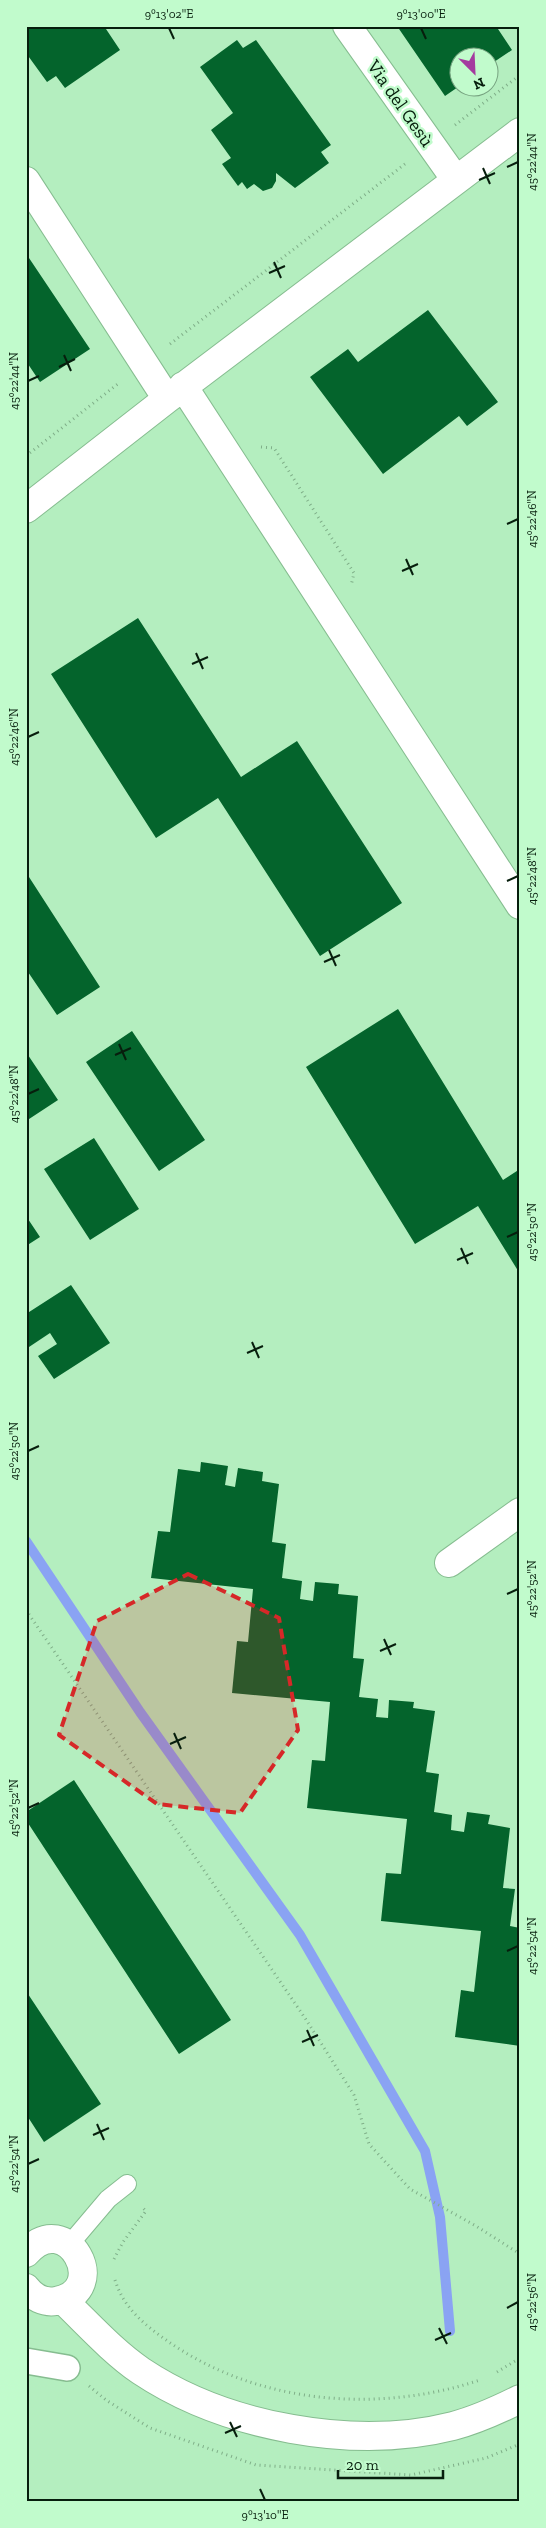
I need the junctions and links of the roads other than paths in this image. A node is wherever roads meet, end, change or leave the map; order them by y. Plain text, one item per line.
1 (347, 26) edge
2 (520, 132) edge
3 (456, 180) junction
4 (26, 181) edge
5 (175, 393) junction
6 (26, 508) edge
7 (520, 905) edge
8 (520, 1512) edge
9 (449, 1563) dead end
10 (127, 2184) road end
11 (69, 2245) junction
12 (28, 2247) edge
13 (26, 2288) edge
14 (63, 2300) junction
15 (26, 2361) edge
16 (67, 2368) dead end
17 (520, 2400) edge

1 - 3 street, Via del Gesù
2 - 3 street
3 - 5 street
4 - 5 street
5 - 6 street
5 - 7 street
8 - 9 street
10 - 11 lane
11 - 12 street
11 - 14 street
13 - 14 street
14 - 17 street
15 - 16 street

